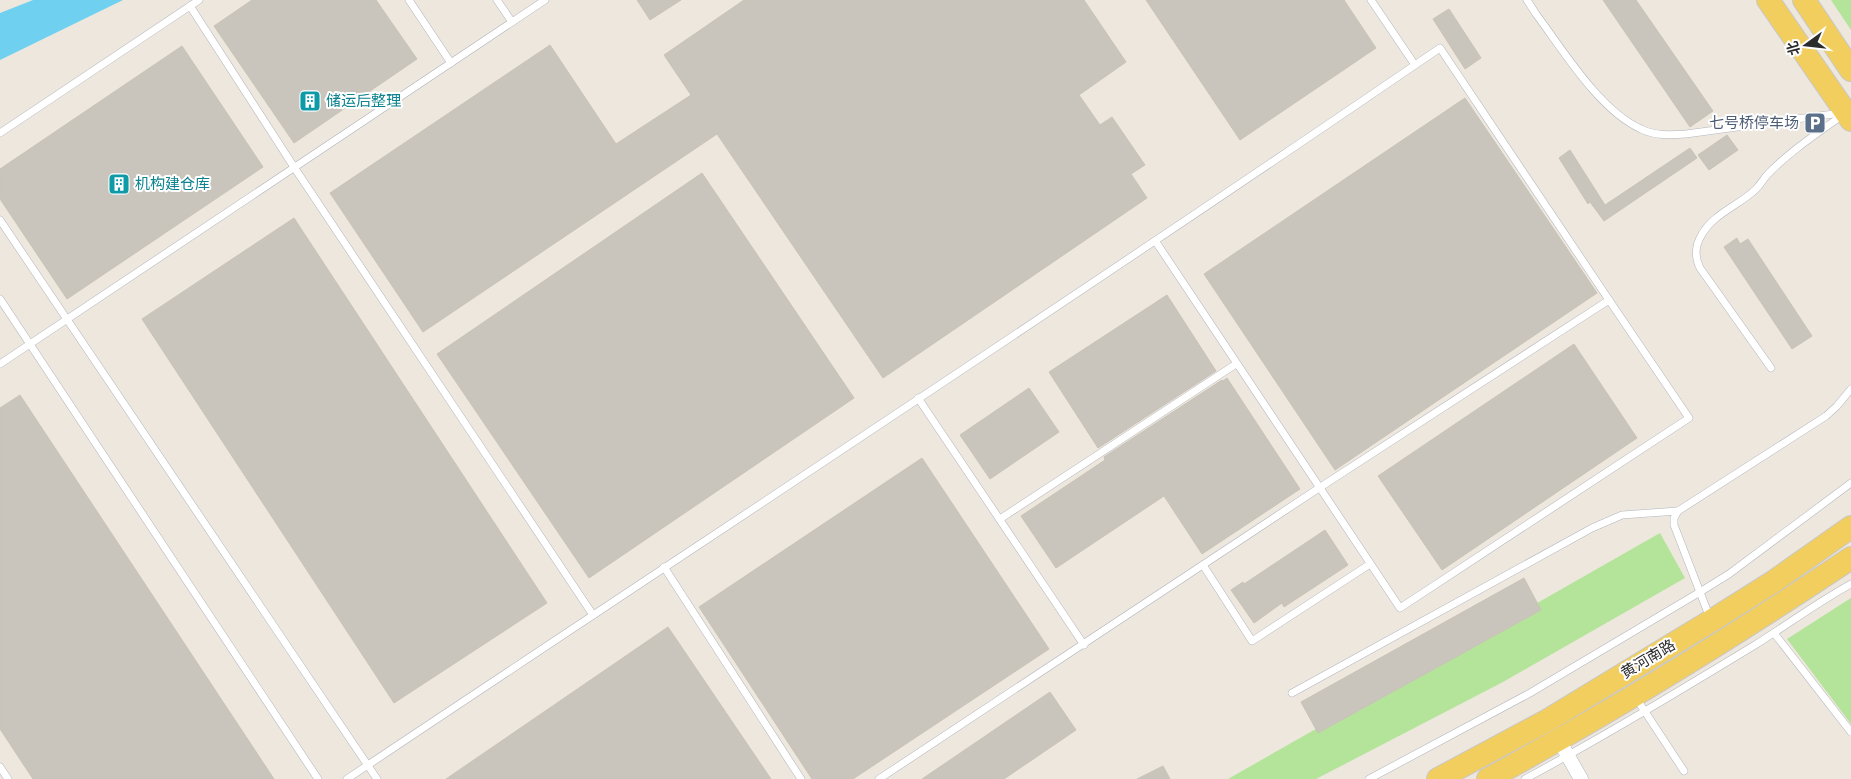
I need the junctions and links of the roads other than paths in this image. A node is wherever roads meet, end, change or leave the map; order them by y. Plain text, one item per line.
1 (199, 0) edge
2 (409, 0) edge
3 (497, 0) edge
4 (545, 0) edge
5 (1371, 0) edge
6 (1527, 0) edge
7 (1768, 0) edge
8 (1804, 0) edge
9 (190, 6) junction
10 (512, 22) junction
11 (451, 63) junction
12 (1415, 65) junction
13 (1851, 70) edge
14 (1849, 121) edge
15 (0, 133) edge
16 (294, 167) junction
17 (0, 220) edge
18 (1156, 242) junction
19 (0, 299) edge
20 (1609, 300) junction
21 (67, 319) junction
22 (30, 344) junction
23 (0, 364) edge
24 (1236, 364) junction
25 (1771, 368) dead end
26 (1851, 389) edge
27 (918, 398) junction
28 (1851, 483) edge
29 (1319, 488) junction
30 (1678, 511) junction
31 (1000, 519) junction
32 (1851, 526) edge
33 (1851, 558) edge
34 (1370, 564) junction
35 (1203, 566) junction
36 (664, 568) junction
37 (1851, 584) edge
38 (1700, 592) junction
39 (593, 615) junction
40 (1711, 621) junction
41 (1774, 633) junction
42 (1084, 645) junction
43 (1292, 692) dead end
44 (1640, 703) junction
45 (1851, 732) edge
46 (1563, 748) junction
47 (367, 765) junction
48 (0, 767) edge
49 (1684, 771) dead end
50 (8, 779) edge
51 (318, 779) edge
52 (346, 779) edge
53 (377, 779) edge
54 (801, 779) edge
55 (879, 779) edge
56 (1369, 779) edge
57 (1438, 779) edge
58 (1488, 779) edge
59 (1525, 779) edge
60 (1581, 779) edge

1 - 9 lane
2 - 11 lane
3 - 10 lane
4 - 10 lane
5 - 12 lane
6 - 14 lane
7 - 14 main road
8 - 13 main road
9 - 15 lane
9 - 16 lane
10 - 11 lane
11 - 16 lane
12 - 18 lane
12 - 20 lane
14 - 25 lane
16 - 21 lane
16 - 39 lane
17 - 21 lane
18 - 24 lane
18 - 27 lane
19 - 22 lane
20 - 29 lane
20 - 34 lane
21 - 22 lane
21 - 47 lane
22 - 23 lane
22 - 51 lane
24 - 29 lane
24 - 31 lane
26 - 30 lane
27 - 31 lane
27 - 36 lane
28 - 38 lane
29 - 34 lane
29 - 35 lane
30 - 38 lane
30 - 43 lane
31 - 42 lane
32 - 40 main road, 黄河南路
33 - 44 main road, 黄河南路
34 - 35 lane
35 - 42 lane
36 - 39 lane
36 - 54 lane
37 - 41 lane
38 - 40 lane
38 - 56 lane
39 - 47 lane
40 - 57 main road, 黄河南路
41 - 44 lane
41 - 45 lane
42 - 55 lane
44 - 46 main road, 黄河南路
44 - 49 lane
46 - 58 main road, 黄河南路
46 - 59 lane
46 - 60 street
47 - 52 lane
47 - 53 lane
48 - 50 lane

